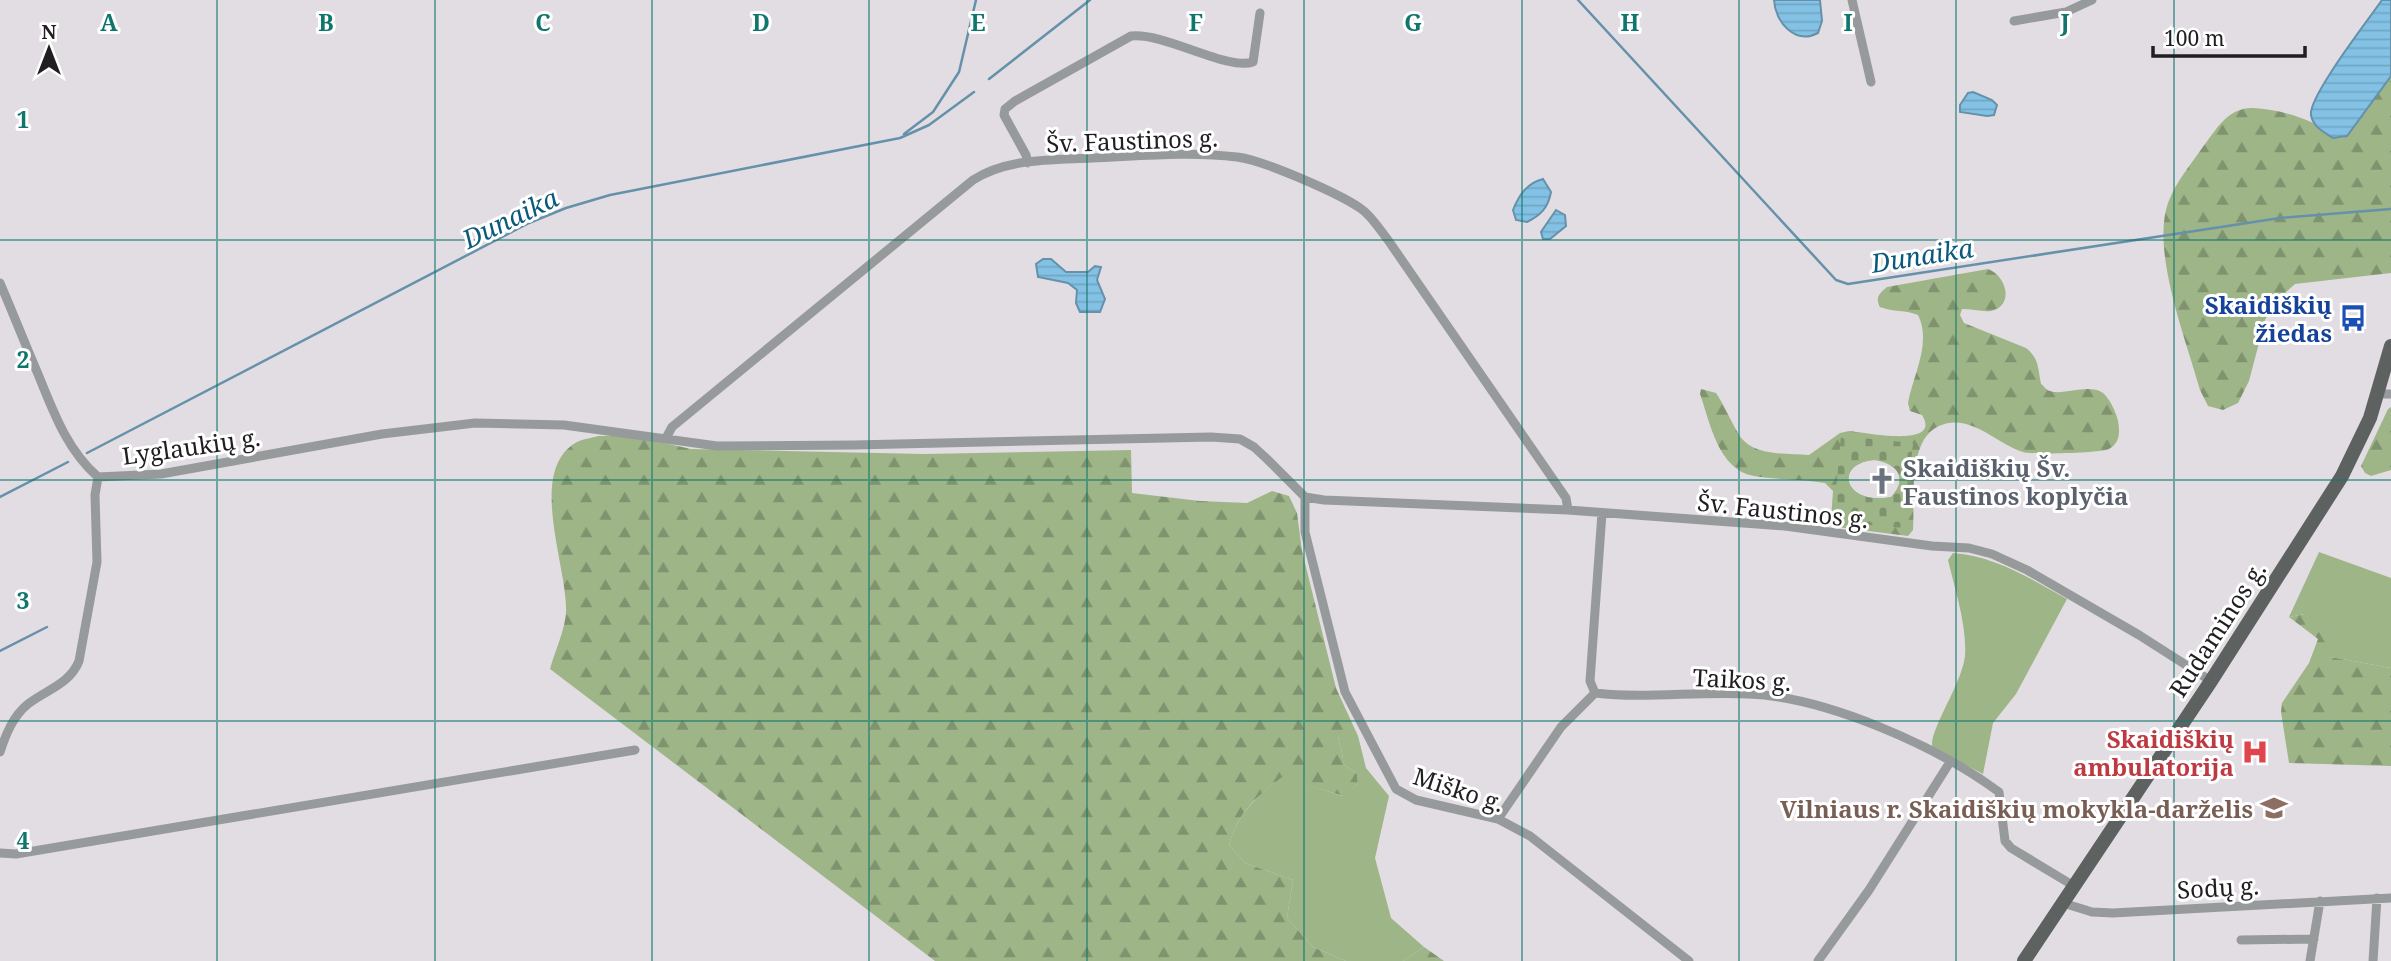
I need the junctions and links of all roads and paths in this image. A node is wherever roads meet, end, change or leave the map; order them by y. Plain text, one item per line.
1 (1852, 0) edge
2 (2092, 0) edge
3 (1260, 13) dead end
4 (2014, 21) dead end
5 (1871, 82) dead end
6 (1028, 163) junction
7 (0, 283) edge
8 (2391, 346) edge
9 (2385, 394) edge
10 (666, 438) junction
11 (98, 477) junction
12 (1305, 497) junction
13 (1568, 510) junction
14 (1602, 513) junction
15 (2211, 681) junction
16 (1595, 693) junction
17 (635, 750) dead end
18 (0, 752) edge
19 (1950, 762) junction
20 (1498, 819) junction
21 (0, 853) edge
22 (2074, 886) junction
23 (2378, 898) junction
24 (2391, 898) edge
25 (2320, 901) junction
26 (2063, 903) junction
27 (2314, 939) junction
28 (2241, 940) dead end
29 (1689, 961) edge
30 (1818, 961) edge
31 (2024, 961) edge
32 (2310, 961) edge
33 (2373, 961) edge

1 - 5 street
2 - 4 street
3 - 6 street
6 - 10 street, Šv. Faustinos g.
6 - 13 street, Šv. Faustinos g.
7 - 11 street, Lyglaukių g.
8 - 9 main road, Rudaminos g.
9 - 15 main road, Rudaminos g.
10 - 11 street, Lyglaukių g.
10 - 12 street
11 - 18 street
12 - 13 street, Šv. Faustinos g.
12 - 20 street, Miško g.
13 - 14 street, Šv. Faustinos g.
14 - 15 street, Šv. Faustinos g.
14 - 16 street
15 - 22 main road, Rudaminos g.
16 - 19 street, Taikos g.
16 - 20 street
17 - 21 street
19 - 22 street, Taikos g.
19 - 30 street
20 - 29 street, Miško g.
22 - 26 main road, Rudaminos g.
23 - 24 street, Sodų g.
23 - 25 street, Sodų g.
23 - 33 street
25 - 26 street, Sodų g.
25 - 27 street
26 - 31 main road, Rudaminos g.
27 - 28 street
27 - 32 street

